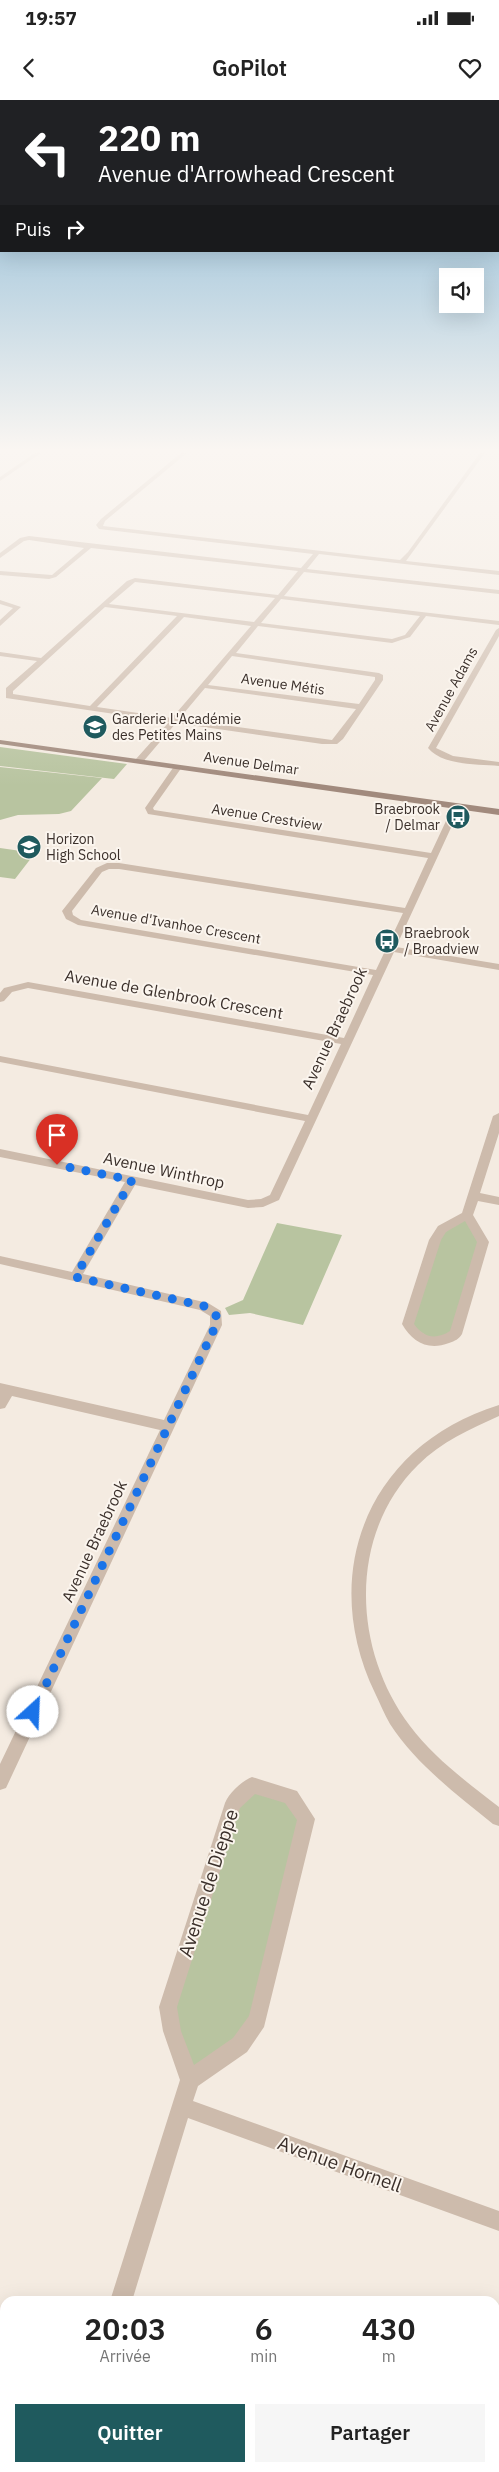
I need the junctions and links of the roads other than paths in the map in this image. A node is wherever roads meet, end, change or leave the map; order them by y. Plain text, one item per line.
1 (69, 564) edge
2 (238, 564) edge
3 (309, 564) edge
4 (416, 564) edge
5 (303, 571) junction
6 (0, 573) edge
7 (499, 573) edge
8 (499, 592) edge
9 (280, 598) junction
10 (0, 602) edge
11 (102, 605) junction
12 (182, 615) junction
13 (424, 615) junction
14 (499, 623) edge
15 (0, 624) edge
16 (258, 624) junction
17 (499, 630) edge
18 (0, 654) edge
19 (231, 654) junction
20 (42, 660) junction
21 (203, 686) junction
22 (361, 707) junction
23 (91, 709) junction
24 (173, 721) junction
25 (0, 742) edge
26 (139, 761) junction
27 (499, 764) edge
28 (178, 767) junction
29 (456, 806) junction
30 (499, 812) edge
31 (434, 856) junction
32 (408, 911) junction
33 (390, 949) junction
34 (499, 967) edge
35 (379, 973) junction
36 (0, 999) edge
37 (347, 1042) junction
38 (0, 1059) edge
39 (499, 1116) edge
40 (312, 1119) junction
41 (0, 1153) edge
42 (132, 1180) junction
43 (473, 1196) junction
44 (499, 1201) edge
45 (263, 1203) joint
46 (467, 1215) junction
47 (0, 1260) edge
48 (75, 1277) junction
49 (4, 1389) edge
50 (0, 1404) edge
51 (499, 1410) edge
52 (166, 1426) junction
53 (0, 1782) edge
54 (499, 1818) edge
55 (190, 2080) junction
56 (181, 2106) junction
57 (499, 2221) edge
58 (124, 2296) edge

1 - 6 street
2 - 5 street
3 - 5 street
4 - 7 street
5 - 8 street
5 - 9 street
9 - 11 street
9 - 13 street
9 - 16 street
10 - 15 street
11 - 12 street
11 - 20 street
12 - 16 street
12 - 23 street
13 - 14 street
13 - 16 street
16 - 19 street
17 - 27 street, Avenue Adams
18 - 20 street
19 - 21 street
19 - 22 street
20 - 23 street
21 - 22 street, Avenue Métis
21 - 24 street
22 - 24 street
23 - 24 street
24 - 26 street
25 - 26 street, Avenue Delmar
26 - 28 street, Avenue Delmar
28 - 29 street, Avenue Delmar
28 - 31 street, Avenue Crestview
29 - 30 street, Avenue Delmar
29 - 31 street, Avenue Braebrook
31 - 32 street, Avenue Braebrook
32 - 33 street, Avenue Braebrook
32 - 35 street, Avenue d'Ivanhoe Crescent
33 - 34 street
33 - 35 street, Avenue Braebrook
35 - 37 street, Avenue Braebrook
36 - 37 street, Avenue de Glenbrook Crescent
37 - 40 street, Avenue Braebrook
38 - 40 street
39 - 43 street
40 - 45 street, Avenue Braebrook
41 - 42 street, Avenue Winthrop
42 - 45 street, Avenue Winthrop
42 - 48 street
43 - 44 street
43 - 46 street
46 - 46 street
47 - 48 street
48 - 52 street, Avenue Braebrook
49 - 50 street
49 - 52 street
51 - 54 street
52 - 53 street, Avenue Braebrook
55 - 55 street, Avenue de Dieppe
55 - 56 street
56 - 57 street, Avenue Hornell
56 - 58 street

